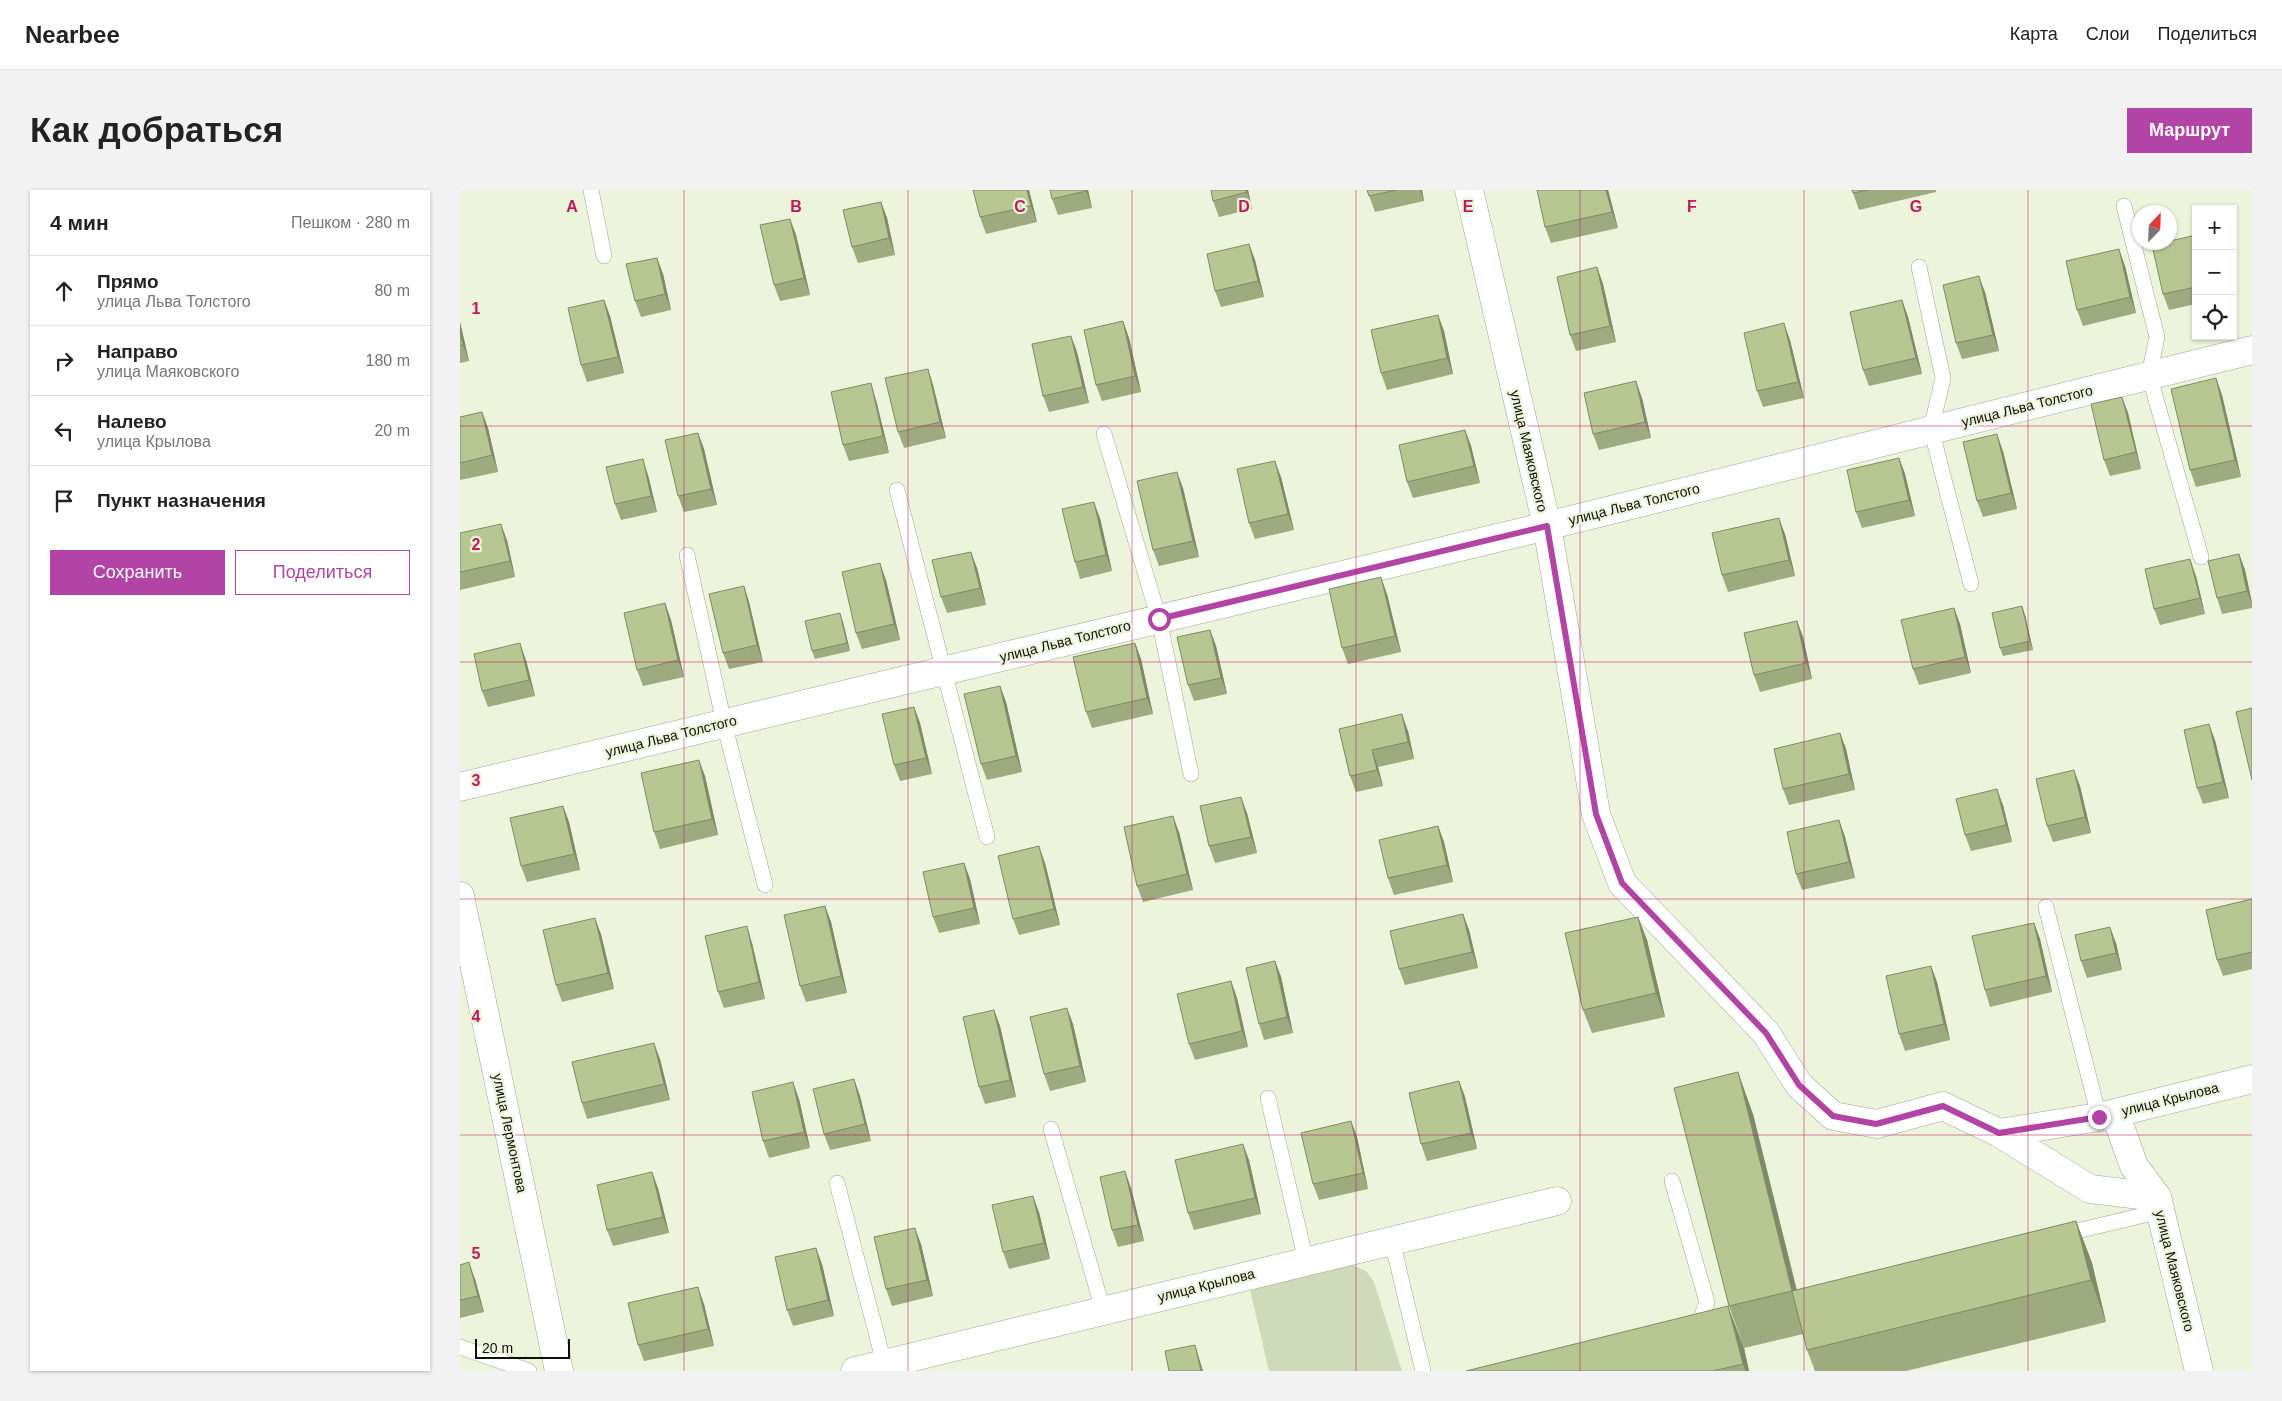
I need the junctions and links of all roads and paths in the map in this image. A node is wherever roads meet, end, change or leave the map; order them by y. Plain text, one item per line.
1 (591, 190) edge
2 (1469, 190) edge
3 (2124, 206) dead end
4 (604, 256) dead end
5 (1919, 267) dead end
6 (2252, 350) edge
7 (2149, 375) junction
8 (1932, 429) junction
9 (1104, 434) dead end
10 (897, 490) dead end
11 (1547, 526) junction
12 (687, 555) dead end
13 (2201, 557) dead end
14 (1971, 584) dead end
15 (1159, 619) junction
16 (943, 671) junction
17 (724, 723) junction
18 (1191, 774) dead end
19 (460, 787) edge
20 (987, 837) dead end
21 (765, 885) dead end
22 (460, 896) edge
23 (2046, 907) dead end
24 (467, 968) edge
25 (2252, 1079) edge
26 (1268, 1098) dead end
27 (2107, 1115) junction
28 (1051, 1129) dead end
29 (1999, 1133) junction
30 (1672, 1182) dead end
31 (837, 1183) dead end
32 (1557, 1201) dead end
33 (2159, 1204) junction
34 (2046, 1238) edge
35 (1392, 1241) junction
36 (1306, 1261) junction
37 (1104, 1310) junction
38 (1678, 1330) edge
39 (460, 1347) edge
40 (884, 1363) junction
41 (529, 1371) edge
42 (559, 1371) edge
43 (855, 1371) edge
44 (1423, 1371) edge
45 (2199, 1371) edge

1 - 4 lane
2 - 11 street, улица Маяковского
3 - 7 lane
5 - 8 lane
6 - 7 street, улица Льва Толстого
7 - 8 street, улица Льва Толстого
7 - 13 lane
8 - 11 street, улица Льва Толстого
8 - 14 lane
9 - 15 lane
10 - 16 lane
11 - 15 street, улица Льва Толстого
11 - 29 street, улица Маяковского
12 - 17 lane
15 - 16 street, улица Льва Толстого
15 - 18 lane
16 - 17 street, улица Льва Толстого
16 - 20 lane
17 - 19 street, улица Льва Толстого
17 - 21 lane
22 - 24 street, улица Лермонтова
23 - 27 lane
24 - 42 street, улица Лермонтова
25 - 27 street, улица Крылова
26 - 36 lane
27 - 29 street, улица Крылова
27 - 33 street
28 - 37 lane
29 - 33 street, улица Маяковского
30 - 38 lane
31 - 40 lane
32 - 35 street, улица Крылова
33 - 34 lane
33 - 45 street, улица Маяковского
35 - 36 street, улица Крылова
35 - 44 lane
36 - 37 street, улица Крылова
37 - 40 street, улица Крылова
39 - 41 lane
40 - 43 street, улица Крылова

